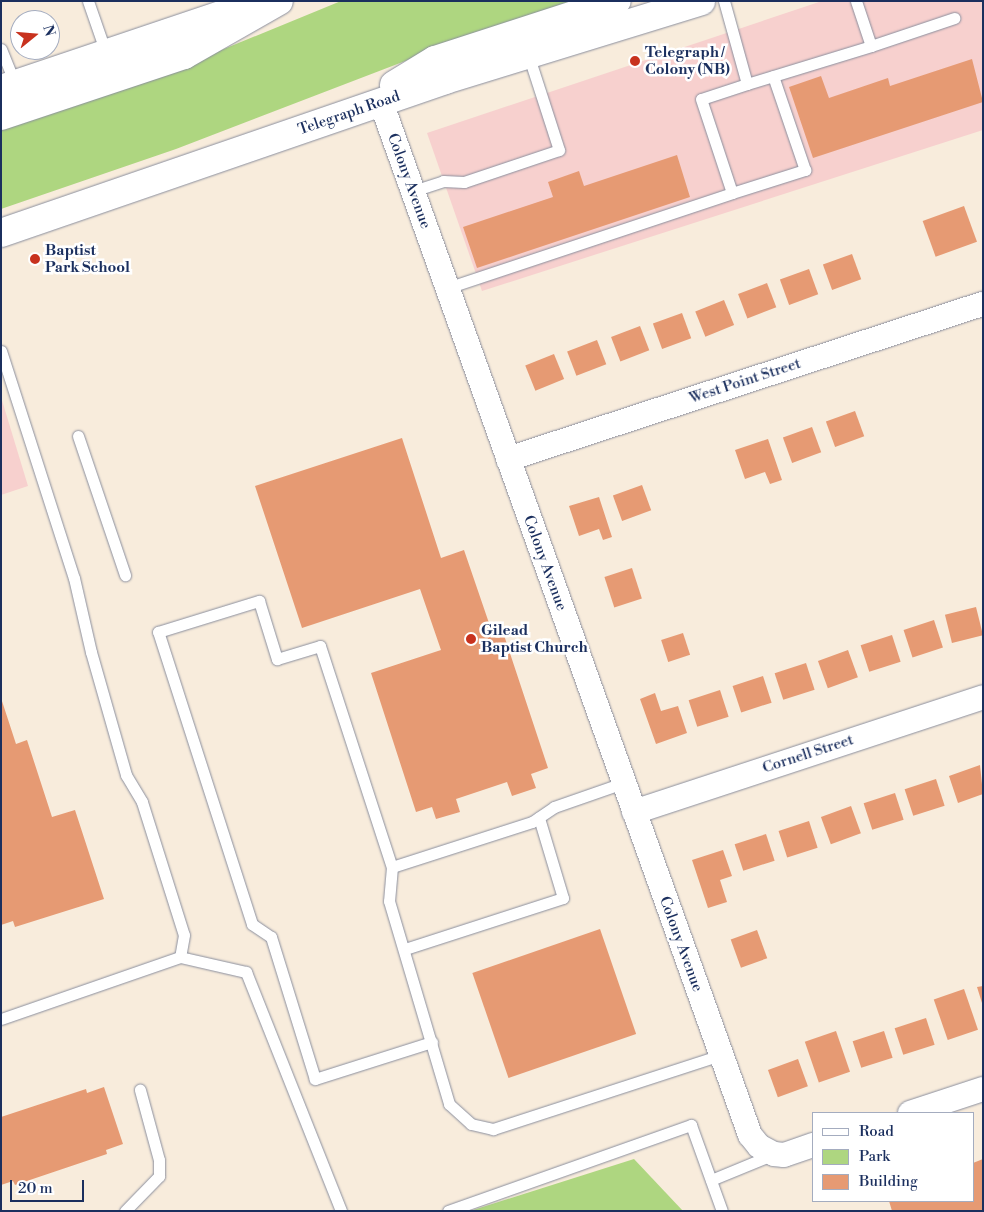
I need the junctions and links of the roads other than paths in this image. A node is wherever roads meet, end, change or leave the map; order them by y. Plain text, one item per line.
1 (88, 1) edge
2 (263, 1) edge
3 (279, 1) edge
4 (617, 1) edge
5 (701, 1) edge
6 (724, 1) edge
7 (856, 1) edge
8 (954, 18) dead end
9 (871, 46) junction
10 (1, 49) edge
11 (106, 53) junction
12 (528, 54) junction
13 (773, 76) junction
14 (747, 84) junction
15 (8, 87) edge
16 (381, 102) junction
17 (343, 115) junction
18 (1, 116) edge
19 (412, 191) junction
20 (732, 193) junction
21 (1, 233) edge
22 (447, 288) junction
23 (983, 304) edge
24 (1, 351) edge
25 (78, 436) dead end
26 (508, 459) junction
27 (125, 575) dead end
28 (983, 697) edge
29 (623, 783) junction
30 (634, 812) junction
31 (539, 818) junction
32 (392, 867) junction
33 (405, 949) junction
34 (180, 957) junction
35 (1, 1019) edge
36 (432, 1042) junction
37 (721, 1055) junction
38 (140, 1090) dead end
39 (983, 1090) edge
40 (913, 1112) edge
41 (812, 1145) edge
42 (774, 1154) junction
43 (711, 1180) junction
44 (125, 1211) edge
45 (341, 1211) edge
46 (448, 1211) edge
47 (722, 1211) edge

1 - 11 lane
2 - 11 main road
3 - 18 main road
4 - 17 main road
5 - 12 main road, Telegraph Road
6 - 14 lane
7 - 9 lane
8 - 9 lane
9 - 13 lane
10 - 15 lane
11 - 15 main road
12 - 16 main road, Telegraph Road
12 - 19 lane
13 - 14 lane
13 - 20 lane
14 - 20 lane
16 - 17 main road, Telegraph Road
16 - 19 street, Colony Avenue
17 - 21 main road, Telegraph Road
19 - 22 street, Colony Avenue
20 - 22 lane
22 - 26 street, Colony Avenue
23 - 26 street, West Point Street
24 - 34 lane
25 - 27 lane
26 - 29 street, Colony Avenue
28 - 30 street, Cornell Street
29 - 30 street, Colony Avenue
29 - 31 lane
30 - 37 street, Colony Avenue
31 - 32 lane
31 - 33 lane
32 - 33 lane
32 - 36 lane
33 - 36 lane
34 - 35 lane
34 - 45 lane
36 - 37 lane
37 - 42 street, Colony Avenue
38 - 44 lane
39 - 40 street
41 - 42 street
42 - 43 lane
43 - 46 lane
43 - 47 lane

